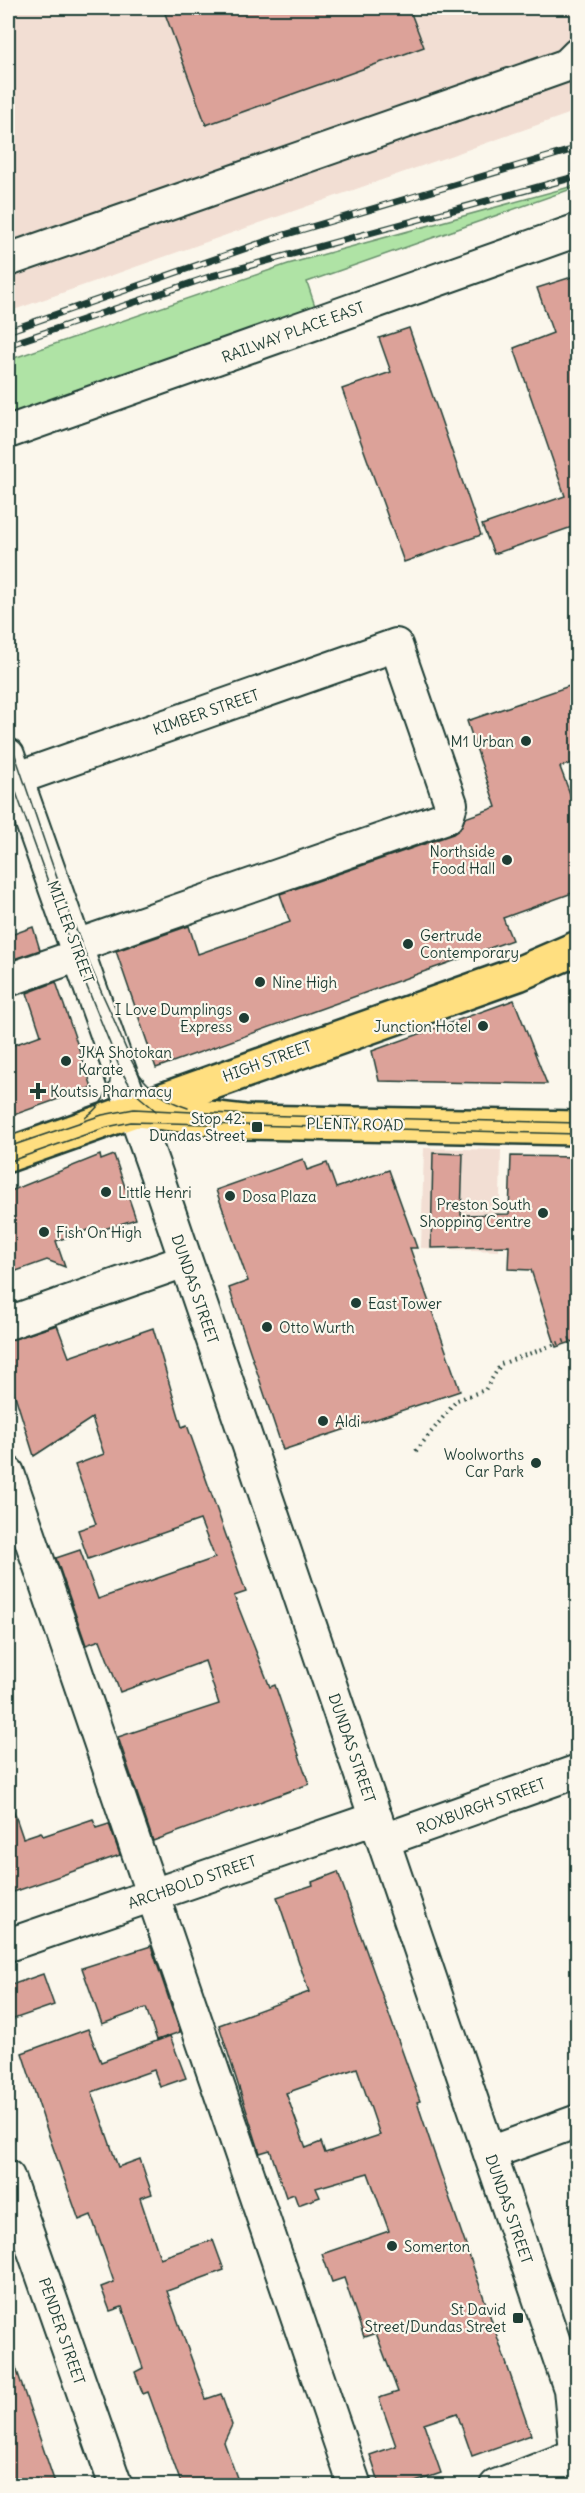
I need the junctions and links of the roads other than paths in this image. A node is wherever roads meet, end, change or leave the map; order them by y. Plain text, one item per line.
1 (578, 54) edge
2 (578, 230) edge
3 (8, 260) edge
4 (18, 429) edge
5 (11, 767) edge
6 (578, 948) edge
7 (78, 951) junction
8 (578, 962) edge
9 (527, 970) junction
10 (8, 980) edge
11 (134, 1109) junction
12 (578, 1128) edge
13 (8, 1155) edge
14 (185, 1261) junction
15 (8, 1323) edge
16 (8, 1473) edge
17 (578, 1771) edge
18 (380, 1829) junction
19 (154, 1896) junction
20 (8, 1945) edge
21 (578, 2121) edge
22 (490, 2153) junction
23 (8, 2177) edge
24 (574, 2395) edge
25 (575, 2460) edge
26 (116, 2486) edge
27 (355, 2486) edge
28 (496, 2486) edge
29 (551, 2486) edge

1 - 3 street
2 - 4 street, RAILWAY PLACE EAST
5 - 7 street, MILLER STREET
5 - 7 street, KIMBER STREET
6 - 9 main road, HIGH STREET
7 - 10 street
7 - 11 street, MILLER STREET
8 - 9 main road, HIGH STREET
9 - 11 main road, HIGH STREET
11 - 12 main road, PLENTY ROAD
11 - 13 main road, HIGH STREET
11 - 14 street, DUNDAS STREET
14 - 15 street
14 - 18 street, DUNDAS STREET
16 - 19 street
17 - 18 street, ROXBURGH STREET
18 - 19 street, ARCHBOLD STREET
18 - 22 street, DUNDAS STREET
19 - 20 street, ARCHBOLD STREET
19 - 27 street
21 - 22 street
22 - 24 street, DUNDAS STREET
23 - 26 street, PENDER STREET
24 - 25 street, DUNDAS STREET
25 - 28 street
25 - 29 street

